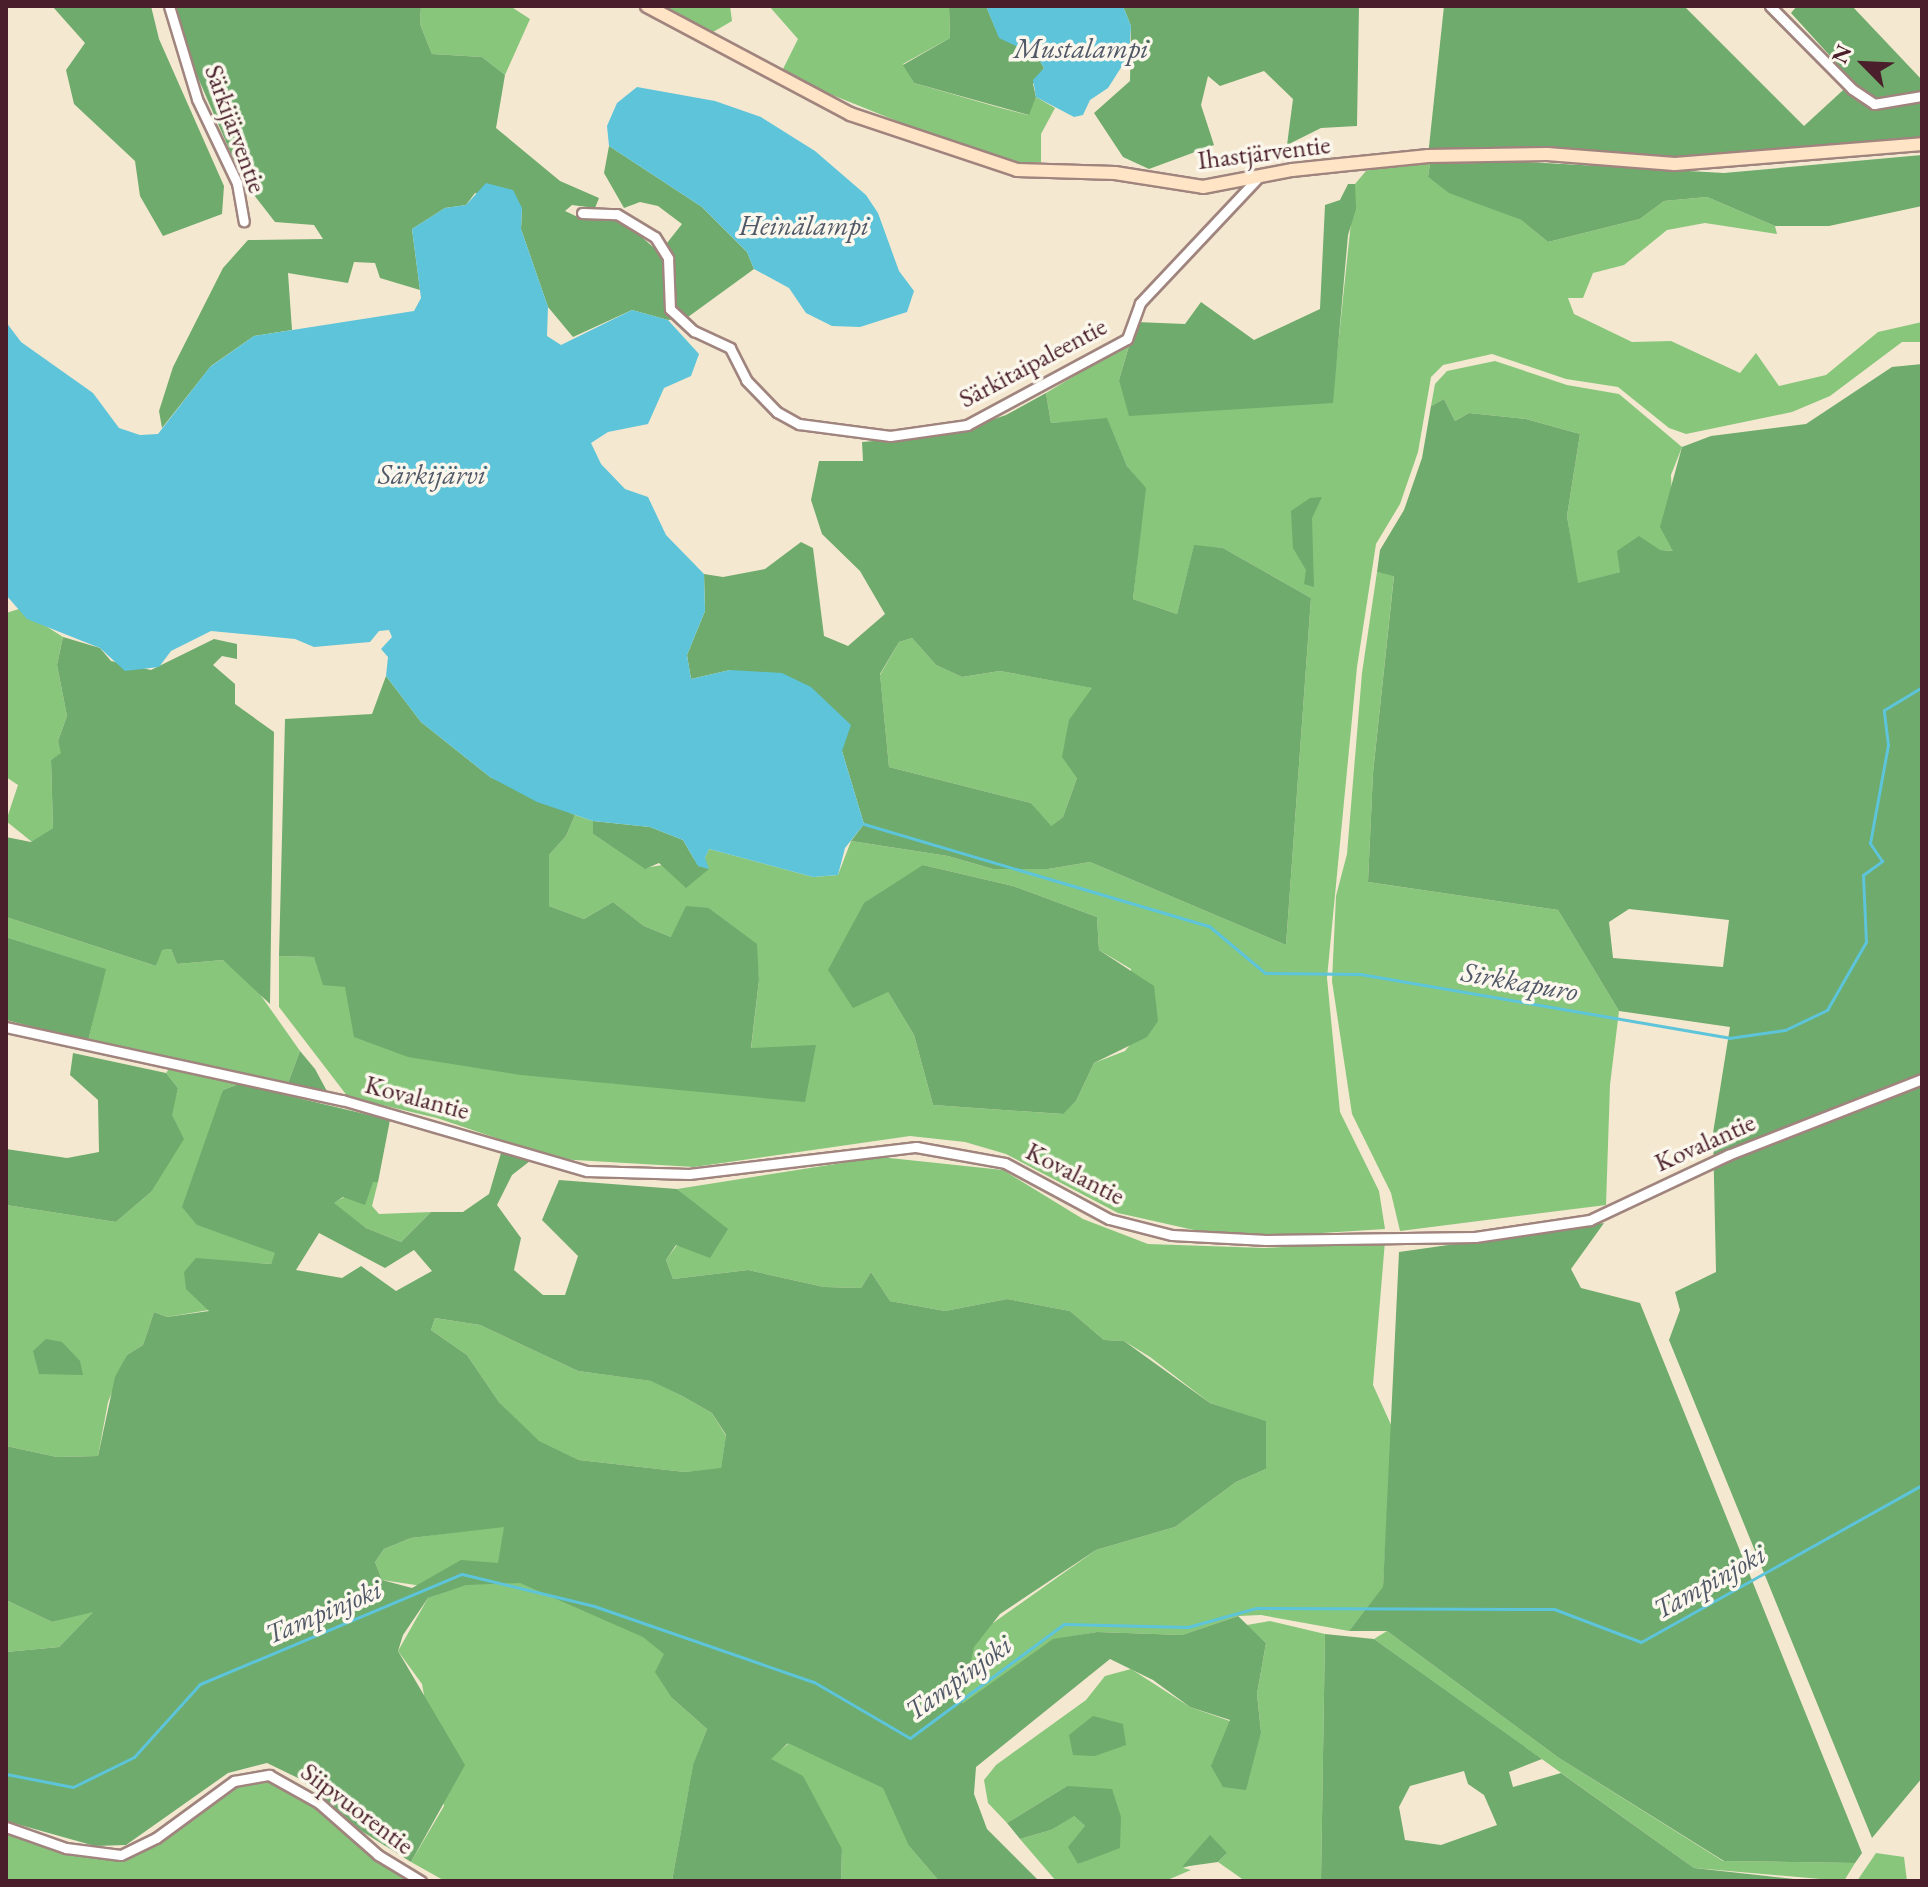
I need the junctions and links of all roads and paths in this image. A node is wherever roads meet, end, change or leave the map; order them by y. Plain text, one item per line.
1 (169, 6) edge
2 (647, 6) edge
3 (1770, 6) edge
4 (1922, 96) edge
5 (1922, 144) edge
6 (1257, 179) junction
7 (582, 213) dead end
8 (244, 221) dead end
9 (6, 1027) edge
10 (1922, 1079) edge
11 (6, 1827) edge
12 (421, 1881) edge

1 - 8 street, Särkijärventie
2 - 6 street, Ihastjärventie
3 - 4 street
5 - 6 street, Ihastjärventie
6 - 7 street, Särkitaipaleentie
9 - 10 street, Kovalantie
11 - 12 street, Siipvuorentie

